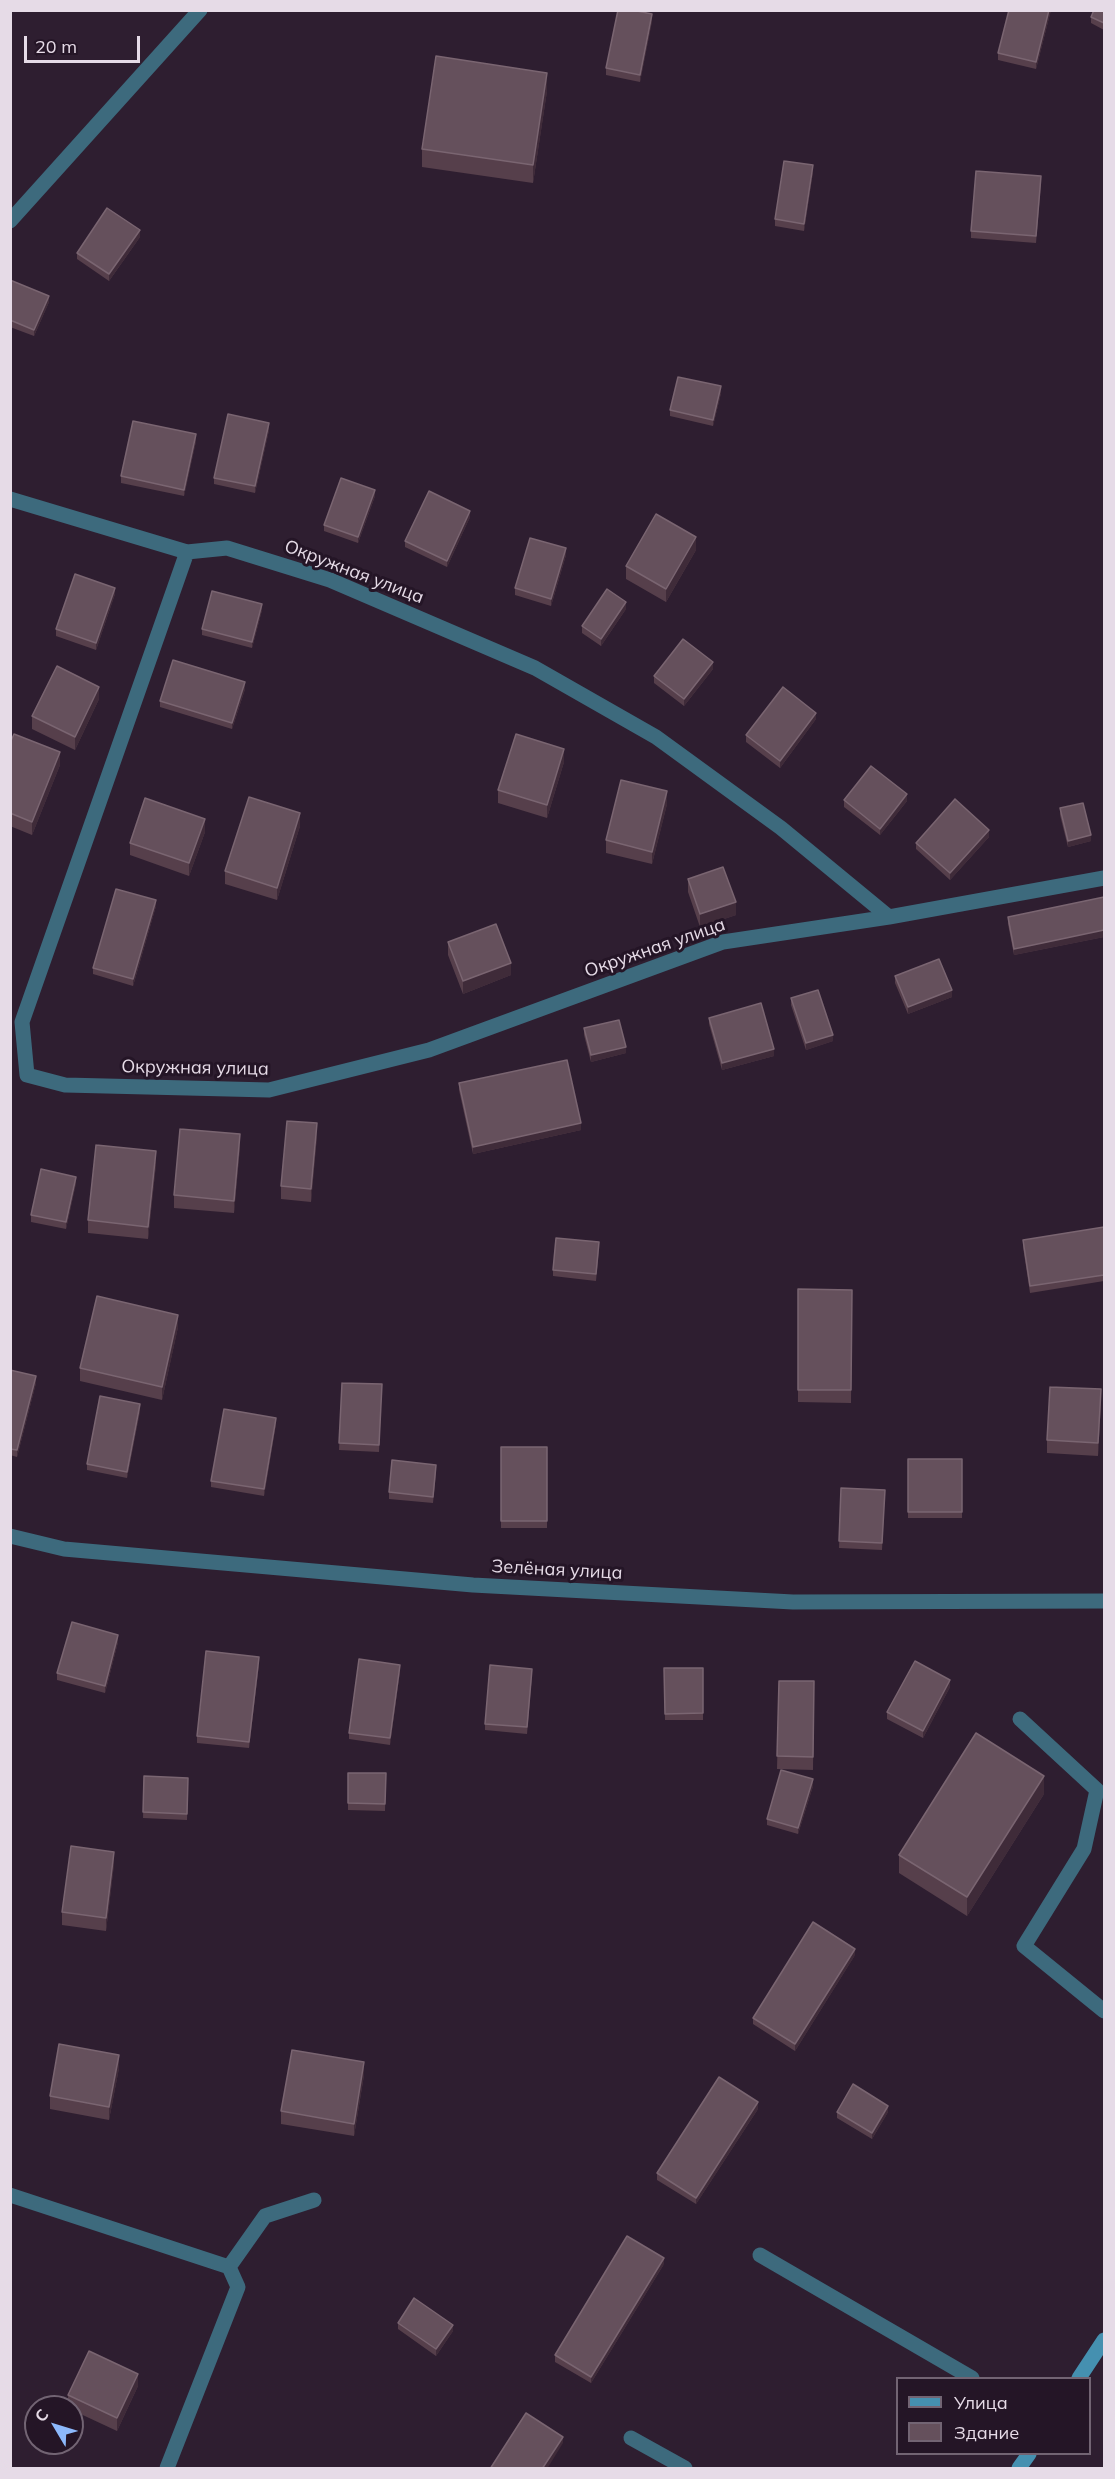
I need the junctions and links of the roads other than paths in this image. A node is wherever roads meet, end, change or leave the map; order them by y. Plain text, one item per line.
1 (200, 10) edge
2 (10, 221) edge
3 (10, 499) edge
4 (187, 552) junction
5 (1104, 878) edge
6 (889, 917) junction
7 (10, 1536) edge
8 (1104, 1601) edge
9 (1020, 1719) dead end
10 (1104, 2012) edge
11 (10, 2195) edge
12 (315, 2200) dead end
13 (760, 2254) dead end
14 (229, 2266) junction
15 (1104, 2340) edge
16 (969, 2377) edge
17 (1080, 2377) edge
18 (631, 2438) dead end
19 (1028, 2455) edge
20 (167, 2469) edge
21 (685, 2469) edge
22 (1019, 2469) edge

1 - 2 street
3 - 4 street, Окружная улица
4 - 6 street, Окружная улица
4 - 6 street, Окружная улица
5 - 6 street, Окружная улица
7 - 8 street, Зелёная улица
9 - 10 street
11 - 14 street
12 - 14 street
13 - 16 street
14 - 20 street
15 - 17 main road
18 - 21 street
19 - 22 main road

